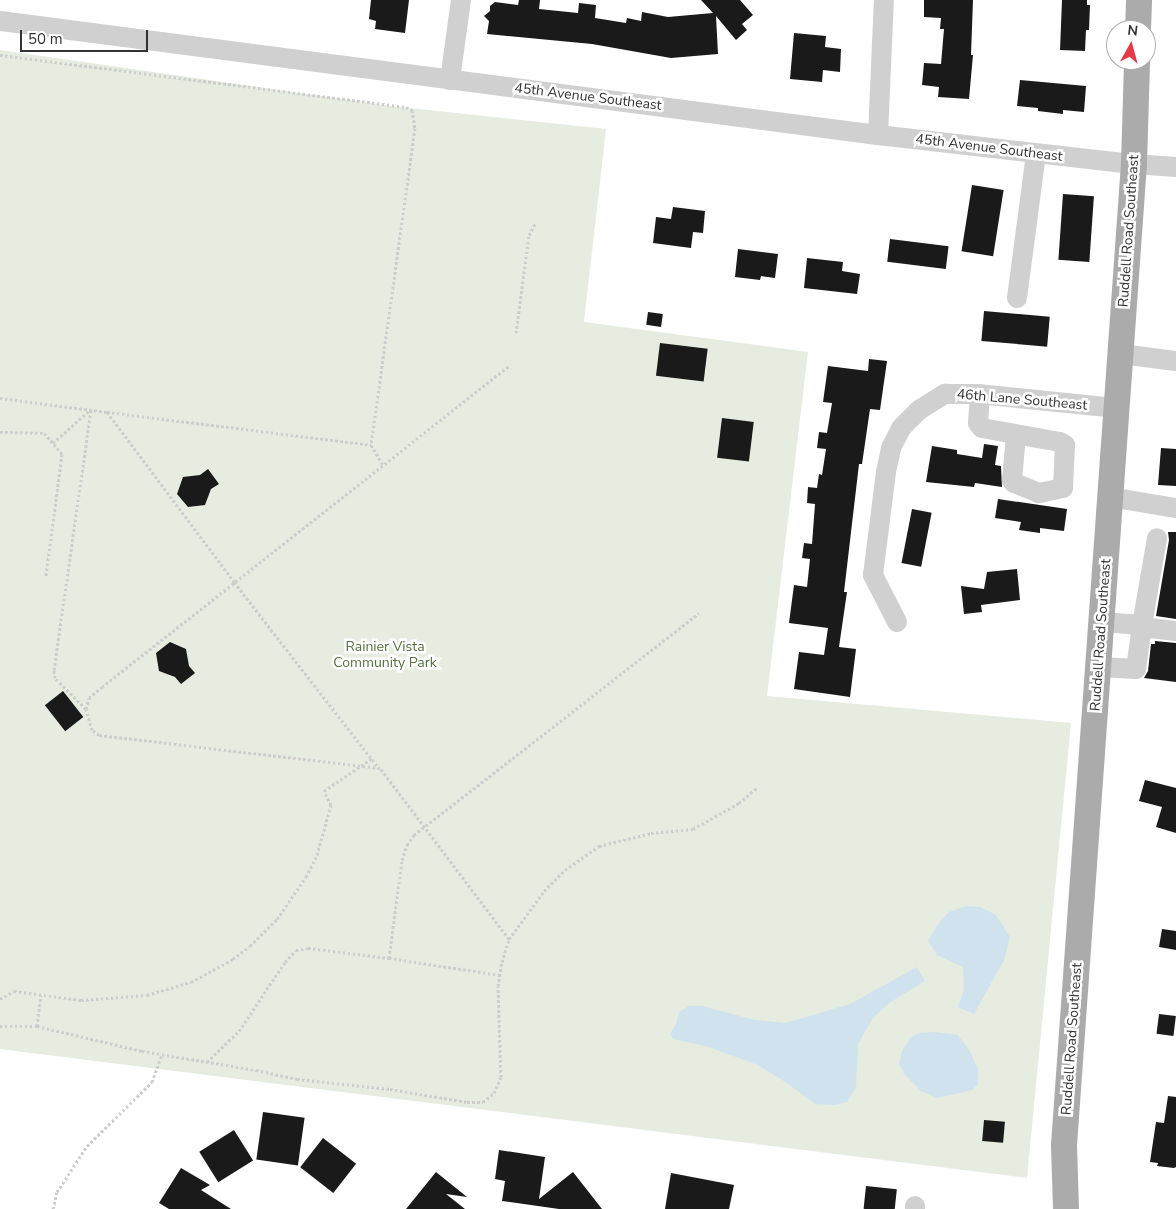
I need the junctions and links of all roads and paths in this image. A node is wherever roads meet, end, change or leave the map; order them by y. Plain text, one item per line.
1 (461, 0) edge
2 (884, 0) edge
3 (1139, 0) edge
4 (0, 20) edge
5 (1138, 20) edge
6 (0, 55) edge
7 (1137, 70) edge
8 (450, 80) junction
9 (878, 134) junction
10 (1036, 153) junction
11 (1134, 164) junction
12 (1176, 167) edge
13 (535, 224) dead end
14 (1017, 298) dead end
15 (516, 334) dead end
16 (1121, 354) junction
17 (1176, 362) edge
18 (510, 365) dead end
19 (980, 394) junction
20 (0, 398) edge
21 (1117, 408) junction
22 (91, 410) junction
23 (107, 412) junction
24 (0, 432) edge
25 (1016, 435) dead end
26 (53, 443) junction
27 (371, 445) junction
28 (383, 465) junction
29 (1110, 497) junction
30 (1176, 508) edge
31 (1157, 538) dead end
32 (46, 576) dead end
33 (234, 582) junction
34 (699, 613) dead end
35 (897, 622) dead end
36 (1102, 622) junction
37 (1142, 625) junction
38 (1176, 631) edge
39 (1098, 667) junction
40 (86, 709) junction
41 (372, 758) junction
42 (362, 765) junction
43 (380, 768) junction
44 (757, 788) dead end
45 (423, 828) junction
46 (509, 939) junction
47 (389, 958) junction
48 (500, 976) junction
49 (41, 995) junction
50 (0, 999) edge
51 (0, 1026) edge
52 (37, 1026) junction
53 (162, 1055) junction
54 (207, 1062) junction
55 (52, 1209) edge
56 (1066, 1209) edge

1 - 8 street
2 - 9 street
3 - 5 main road
4 - 8 street, 45th Avenue Southeast
6 - 27 path
7 - 11 main road, Ruddell Road Southeast
8 - 9 street, 45th Avenue Southeast
9 - 10 street, 45th Avenue Southeast
10 - 11 street, 45th Avenue Southeast
10 - 14 street
11 - 12 street, 45th Avenue Southeast
11 - 16 main road, Ruddell Road Southeast
13 - 15 path
16 - 17 street
16 - 21 main road, Ruddell Road Southeast
18 - 28 path
19 - 21 street, 46th Lane Southeast
19 - 25 street
19 - 35 street, 46th Lane Southeast
20 - 22 path
21 - 29 main road, Ruddell Road Southeast
22 - 23 path
22 - 26 path
22 - 40 path
23 - 27 path
23 - 33 path
24 - 26 path
26 - 32 path
27 - 28 path
28 - 33 path
29 - 30 street
29 - 36 main road, Ruddell Road Southeast
31 - 37 street
33 - 40 path
33 - 41 path
34 - 45 path
36 - 37 street
36 - 39 main road, Ruddell Road Southeast
37 - 38 street
37 - 39 street
39 - 56 main road, Ruddell Road Southeast
40 - 42 path
41 - 42 path
41 - 43 path
42 - 43 path
42 - 49 path
43 - 45 path
44 - 46 path
45 - 46 path
45 - 47 path
46 - 48 path
47 - 48 path
47 - 54 path
48 - 54 path
49 - 50 path
49 - 52 path
51 - 52 path
52 - 53 path
53 - 54 path
53 - 55 path

